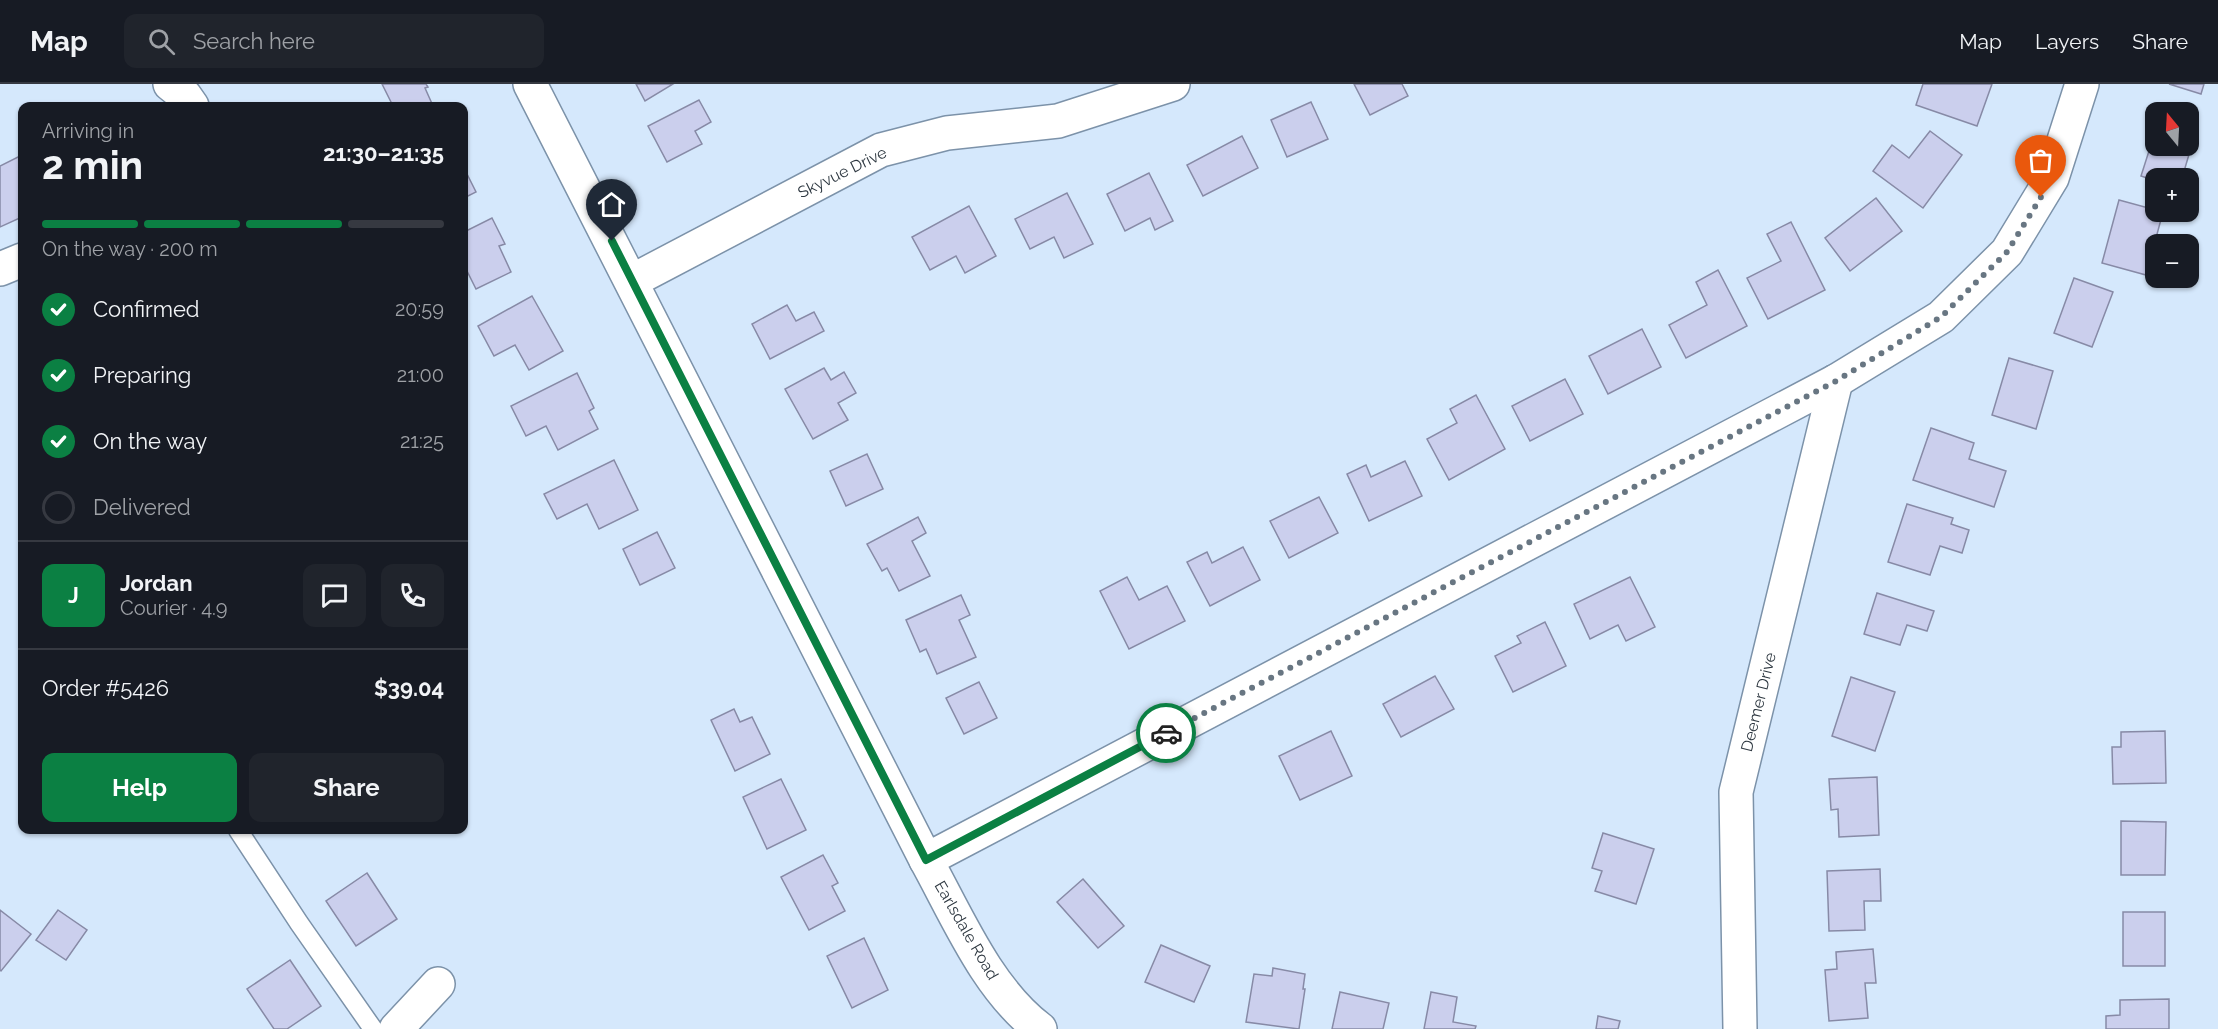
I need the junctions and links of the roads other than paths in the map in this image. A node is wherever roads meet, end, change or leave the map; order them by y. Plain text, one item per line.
1 (170, 84) edge
2 (530, 84) edge
3 (1173, 84) edge
4 (2082, 84) edge
5 (189, 102) edge
6 (18, 262) edge
7 (0, 269) edge
8 (632, 281) junction
9 (1836, 381) junction
10 (241, 834) edge
11 (926, 860) junction
12 (438, 984) dead end
13 (374, 1029) edge
14 (396, 1029) edge
15 (1040, 1029) edge
16 (1740, 1029) edge

1 - 5 street
2 - 8 street, Earlsdale Road
3 - 8 street, Skyvue Drive
4 - 9 street
6 - 7 street
8 - 11 street, Earlsdale Road
9 - 11 street
9 - 16 street, Deemer Drive
10 - 13 lane
11 - 15 street, Earlsdale Road
12 - 14 street

